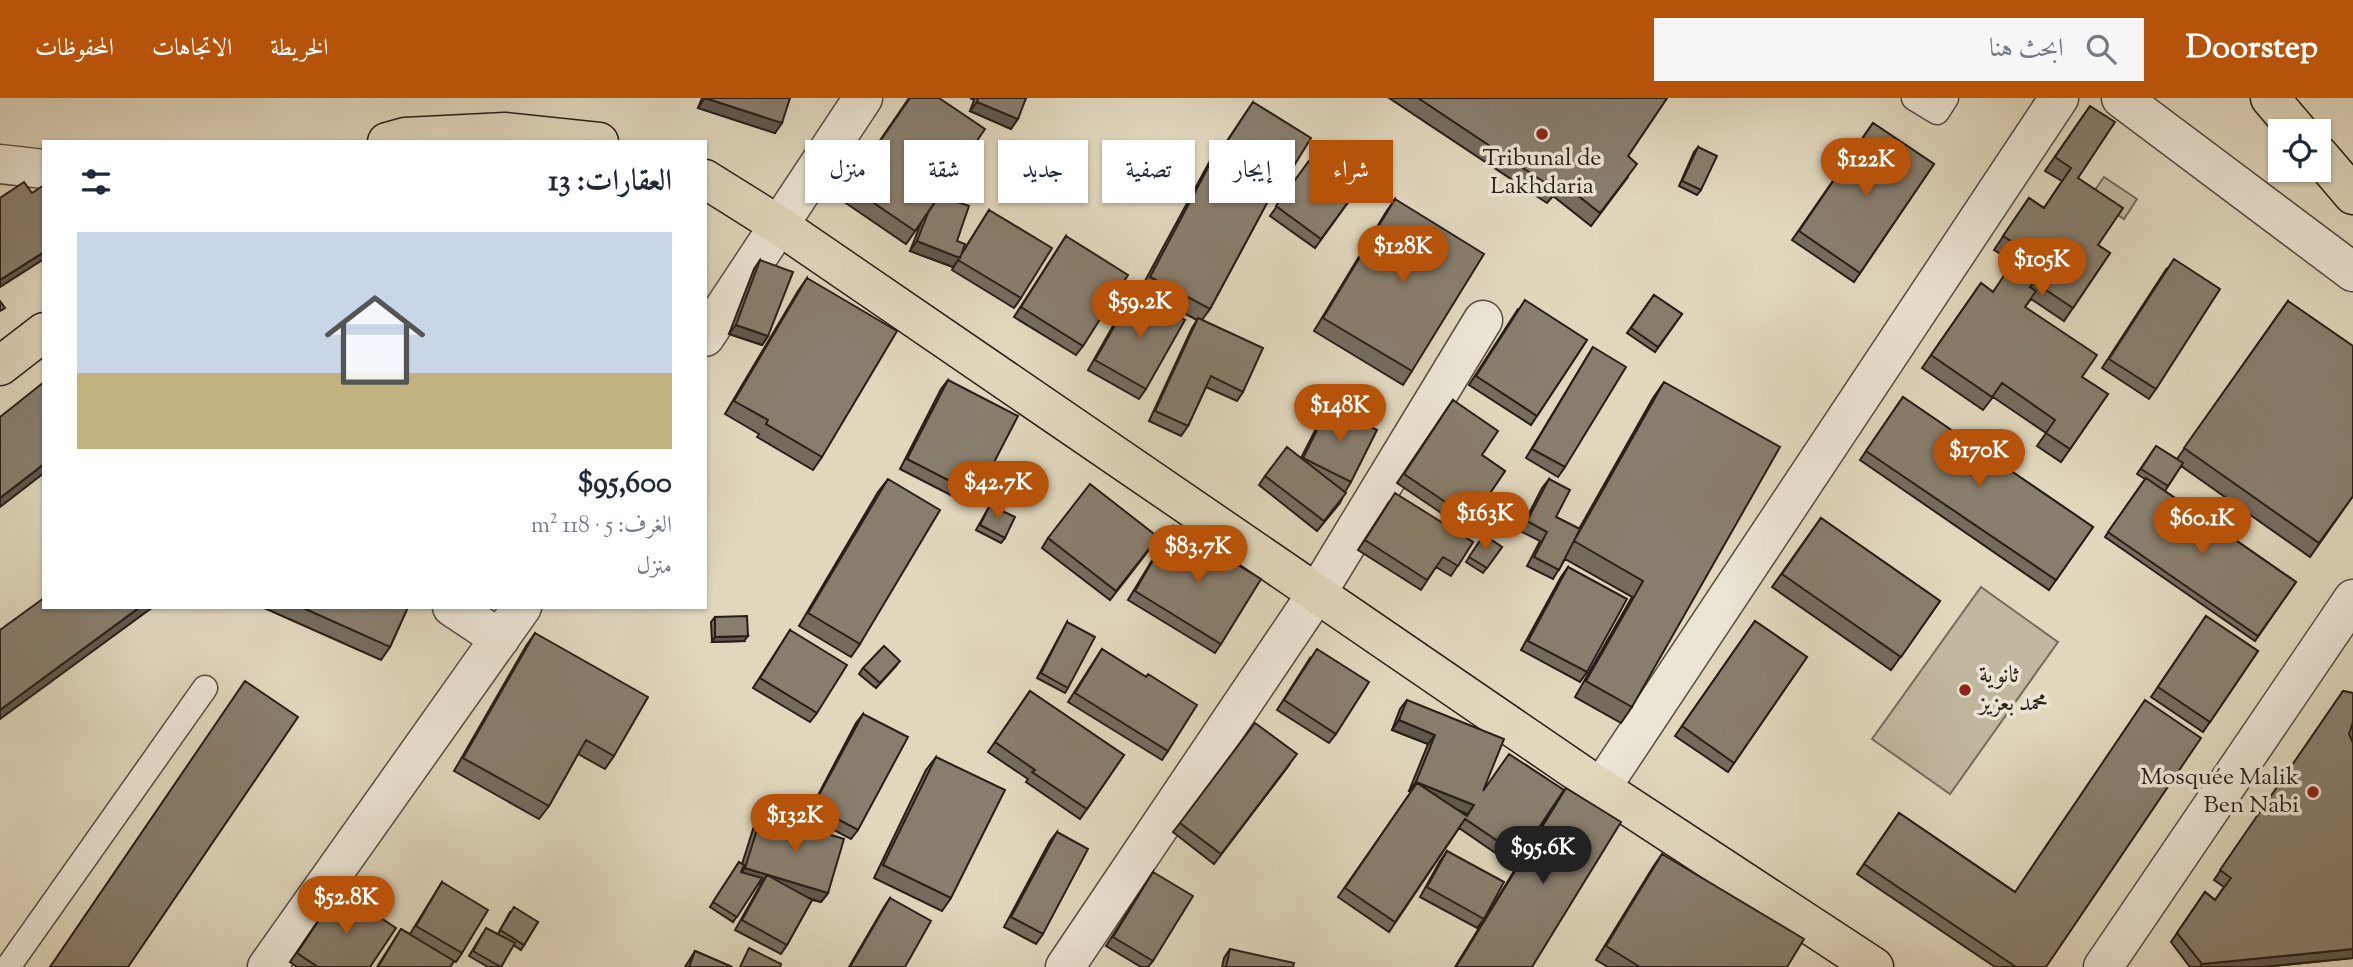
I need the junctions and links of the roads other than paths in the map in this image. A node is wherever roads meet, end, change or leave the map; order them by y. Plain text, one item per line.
1 (863, 98) edge
2 (1914, 98) edge
3 (1946, 98) edge
4 (2059, 98) edge
5 (2121, 98) edge
6 (2270, 98) edge
7 (2288, 119) edge
8 (394, 140) edge
9 (580, 140) edge
10 (0, 164) edge
11 (42, 169) edge
12 (2331, 169) edge
13 (707, 180) edge
14 (2353, 195) edge
15 (780, 226) junction
16 (2353, 272) edge
17 (1483, 320) dead end
18 (42, 334) edge
19 (707, 334) edge
20 (0, 366) edge
21 (1318, 593) junction
22 (2353, 599) edge
23 (455, 609) edge
24 (521, 609) edge
25 (500, 639) junction
26 (205, 688) dead end
27 (1601, 788) junction
28 (8, 967) edge
29 (267, 967) edge
30 (1065, 967) edge
31 (1874, 967) edge
32 (2103, 967) edge

1 - 15 street
2 - 3 lane
4 - 27 street
5 - 16 street
6 - 7 main road
8 - 9 main road
10 - 11 street
12 - 14 main road
13 - 15 main road
15 - 19 street
15 - 21 main road
17 - 21 street
18 - 20 main road
21 - 27 main road
21 - 30 street
22 - 32 street
23 - 25 street
24 - 25 street
25 - 29 street
26 - 28 lane
27 - 31 main road

